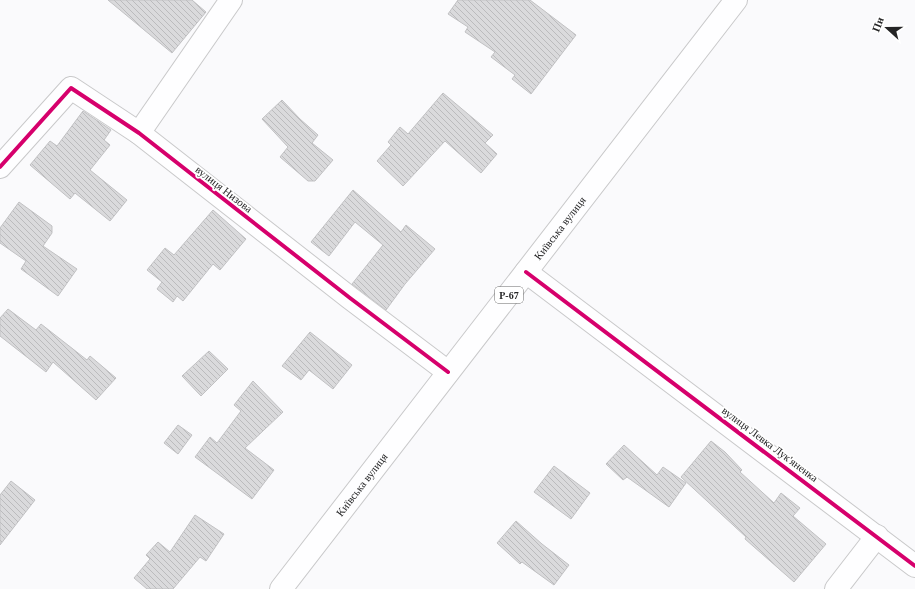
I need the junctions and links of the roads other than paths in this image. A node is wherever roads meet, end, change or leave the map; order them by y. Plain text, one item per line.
1 (231, 0) edge
2 (736, 0) edge
3 (139, 133) junction
4 (0, 167) edge
5 (526, 272) junction
6 (448, 372) junction
7 (877, 536) junction
8 (915, 566) edge
9 (281, 589) edge
10 (836, 589) edge

1 - 3 street
2 - 5 street, Київська вулиця / Р-67
3 - 4 street, вулиця Низова
3 - 6 street, вулиця Низова
5 - 6 street, Київська вулиця / Р-67
5 - 7 street, вулиця Левка Лук'яненка
6 - 9 street, Київська вулиця / Р-67
7 - 8 street, вулиця Левка Лук'яненка
7 - 10 street

